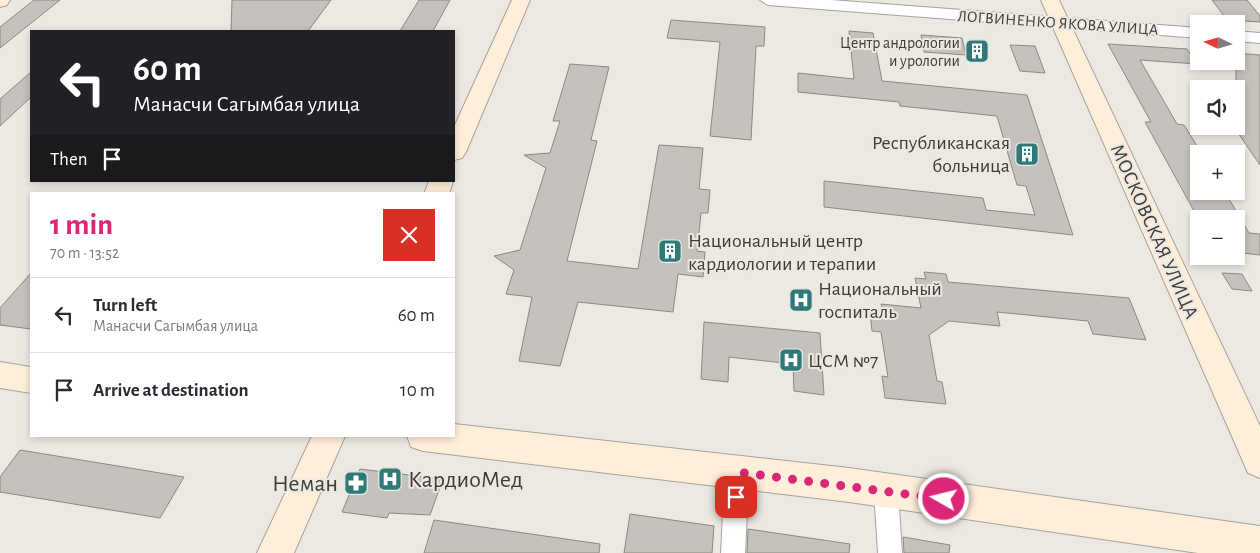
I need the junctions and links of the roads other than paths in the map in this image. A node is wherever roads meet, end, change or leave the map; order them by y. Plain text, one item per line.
1 (521, 0) edge
2 (768, 0) edge
3 (1055, 11) edge
4 (1190, 32) edge
5 (1245, 37) edge
6 (1260, 38) edge
7 (455, 150) edge
8 (0, 375) edge
9 (30, 380) edge
10 (329, 437) edge
11 (432, 437) edge
12 (1260, 462) edge
13 (737, 472) junction
14 (886, 491) junction
15 (1260, 544) edge
16 (275, 553) edge
17 (734, 553) edge
18 (890, 553) edge

1 - 7 main road
2 - 3 street, ЛОГВИНЕНКО ЯКОВА УЛИЦА
3 - 4 street, ЛОГВИНЕНКО ЯКОВА УЛИЦА
3 - 12 main road, МОСКОВСКАЯ УЛИЦА
5 - 6 street
8 - 9 main road
10 - 16 main road
11 - 13 main road
13 - 14 main road
13 - 17 street
14 - 15 main road
14 - 18 street

